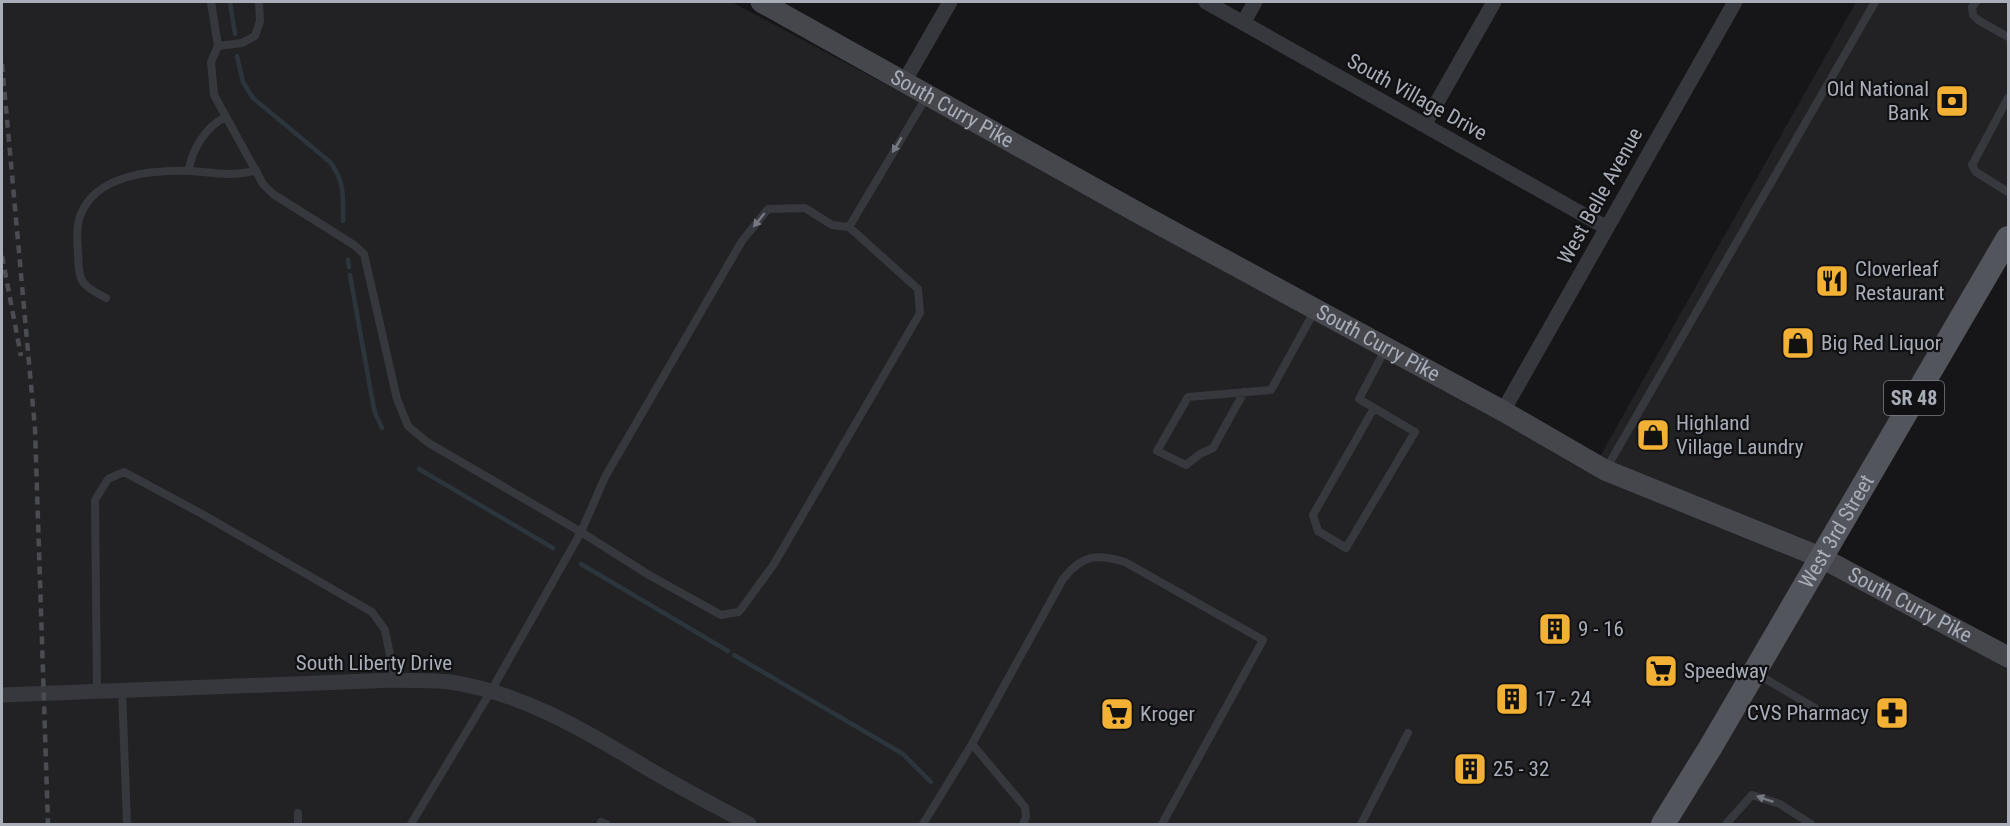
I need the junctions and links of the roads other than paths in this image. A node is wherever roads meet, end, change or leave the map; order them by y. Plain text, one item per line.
1 (211, 2) edge
2 (259, 2) edge
3 (761, 2) edge
4 (950, 2) edge
5 (1206, 2) edge
6 (1255, 2) edge
7 (1494, 2) edge
8 (1735, 2) edge
9 (1875, 2) edge
10 (1976, 2) edge
11 (1243, 22) junction
12 (2008, 37) edge
13 (218, 46) junction
14 (904, 82) junction
15 (928, 95) junction
16 (2008, 98) edge
17 (225, 117) junction
18 (1424, 125) junction
19 (256, 170) junction
20 (189, 171) junction
21 (2008, 192) edge
22 (849, 227) junction
23 (1606, 228) junction
24 (2008, 238) edge
25 (106, 298) dead end
26 (1316, 309) junction
27 (1387, 347) junction
28 (1244, 392) junction
29 (1374, 408) junction
30 (1503, 411) junction
31 (1605, 470) junction
32 (581, 532) junction
33 (1820, 558) junction
34 (2008, 657) edge
35 (1754, 672) junction
36 (395, 680) junction
37 (122, 689) junction
38 (97, 690) junction
39 (491, 691) junction
40 (2, 695) edge
41 (1815, 708) dead end
42 (1408, 733) dead end
43 (972, 744) junction
44 (298, 813) dead end
45 (128, 825) edge
46 (298, 825) edge
47 (411, 825) edge
48 (749, 825) edge
49 (922, 825) edge
50 (1023, 825) edge
51 (1162, 825) edge
52 (1361, 825) edge
53 (1663, 825) edge
54 (1726, 825) edge
55 (1811, 825) edge

1 - 13 lane
2 - 13 lane
3 - 14 main road, South Curry Pike
4 - 14 street
5 - 11 street, South Village Drive
6 - 11 street
7 - 18 street
8 - 23 street, West Belle Avenue
9 - 31 lane
10 - 12 lane
11 - 18 street, South Village Drive
13 - 17 lane
14 - 15 main road, South Curry Pike
15 -> 22 lane
15 - 26 main road, South Curry Pike
16 - 21 lane
17 - 19 lane
17 - 20 lane
18 - 23 street, South Village Drive
19 - 20 lane
19 - 32 lane
20 - 25 lane
22 -> 32 lane
22 - 32 lane
23 - 30 street, West Belle Avenue
24 - 33 main road, West 3rd Street / SR 48
26 - 27 main road, South Curry Pike
26 - 28 lane
27 - 29 lane
27 - 30 main road, South Curry Pike
28 - 28 lane
29 - 29 lane
30 - 31 main road, South Curry Pike
31 - 33 main road, South Curry Pike
32 - 39 lane
33 - 34 main road, South Curry Pike
33 - 35 main road, West 3rd Street / SR 48
35 - 41 lane
35 - 53 main road, West 3rd Street / SR 48
36 - 37 street, South Liberty Drive
36 - 38 lane
36 - 39 street, South Liberty Drive
37 - 38 street, South Liberty Drive
37 - 45 lane
38 - 40 street, South Liberty Drive
39 - 47 lane
39 - 48 street, South Liberty Drive
42 - 52 lane
43 - 49 lane
43 - 50 lane
43 - 51 lane
44 - 46 lane
55 -> 54 lane

